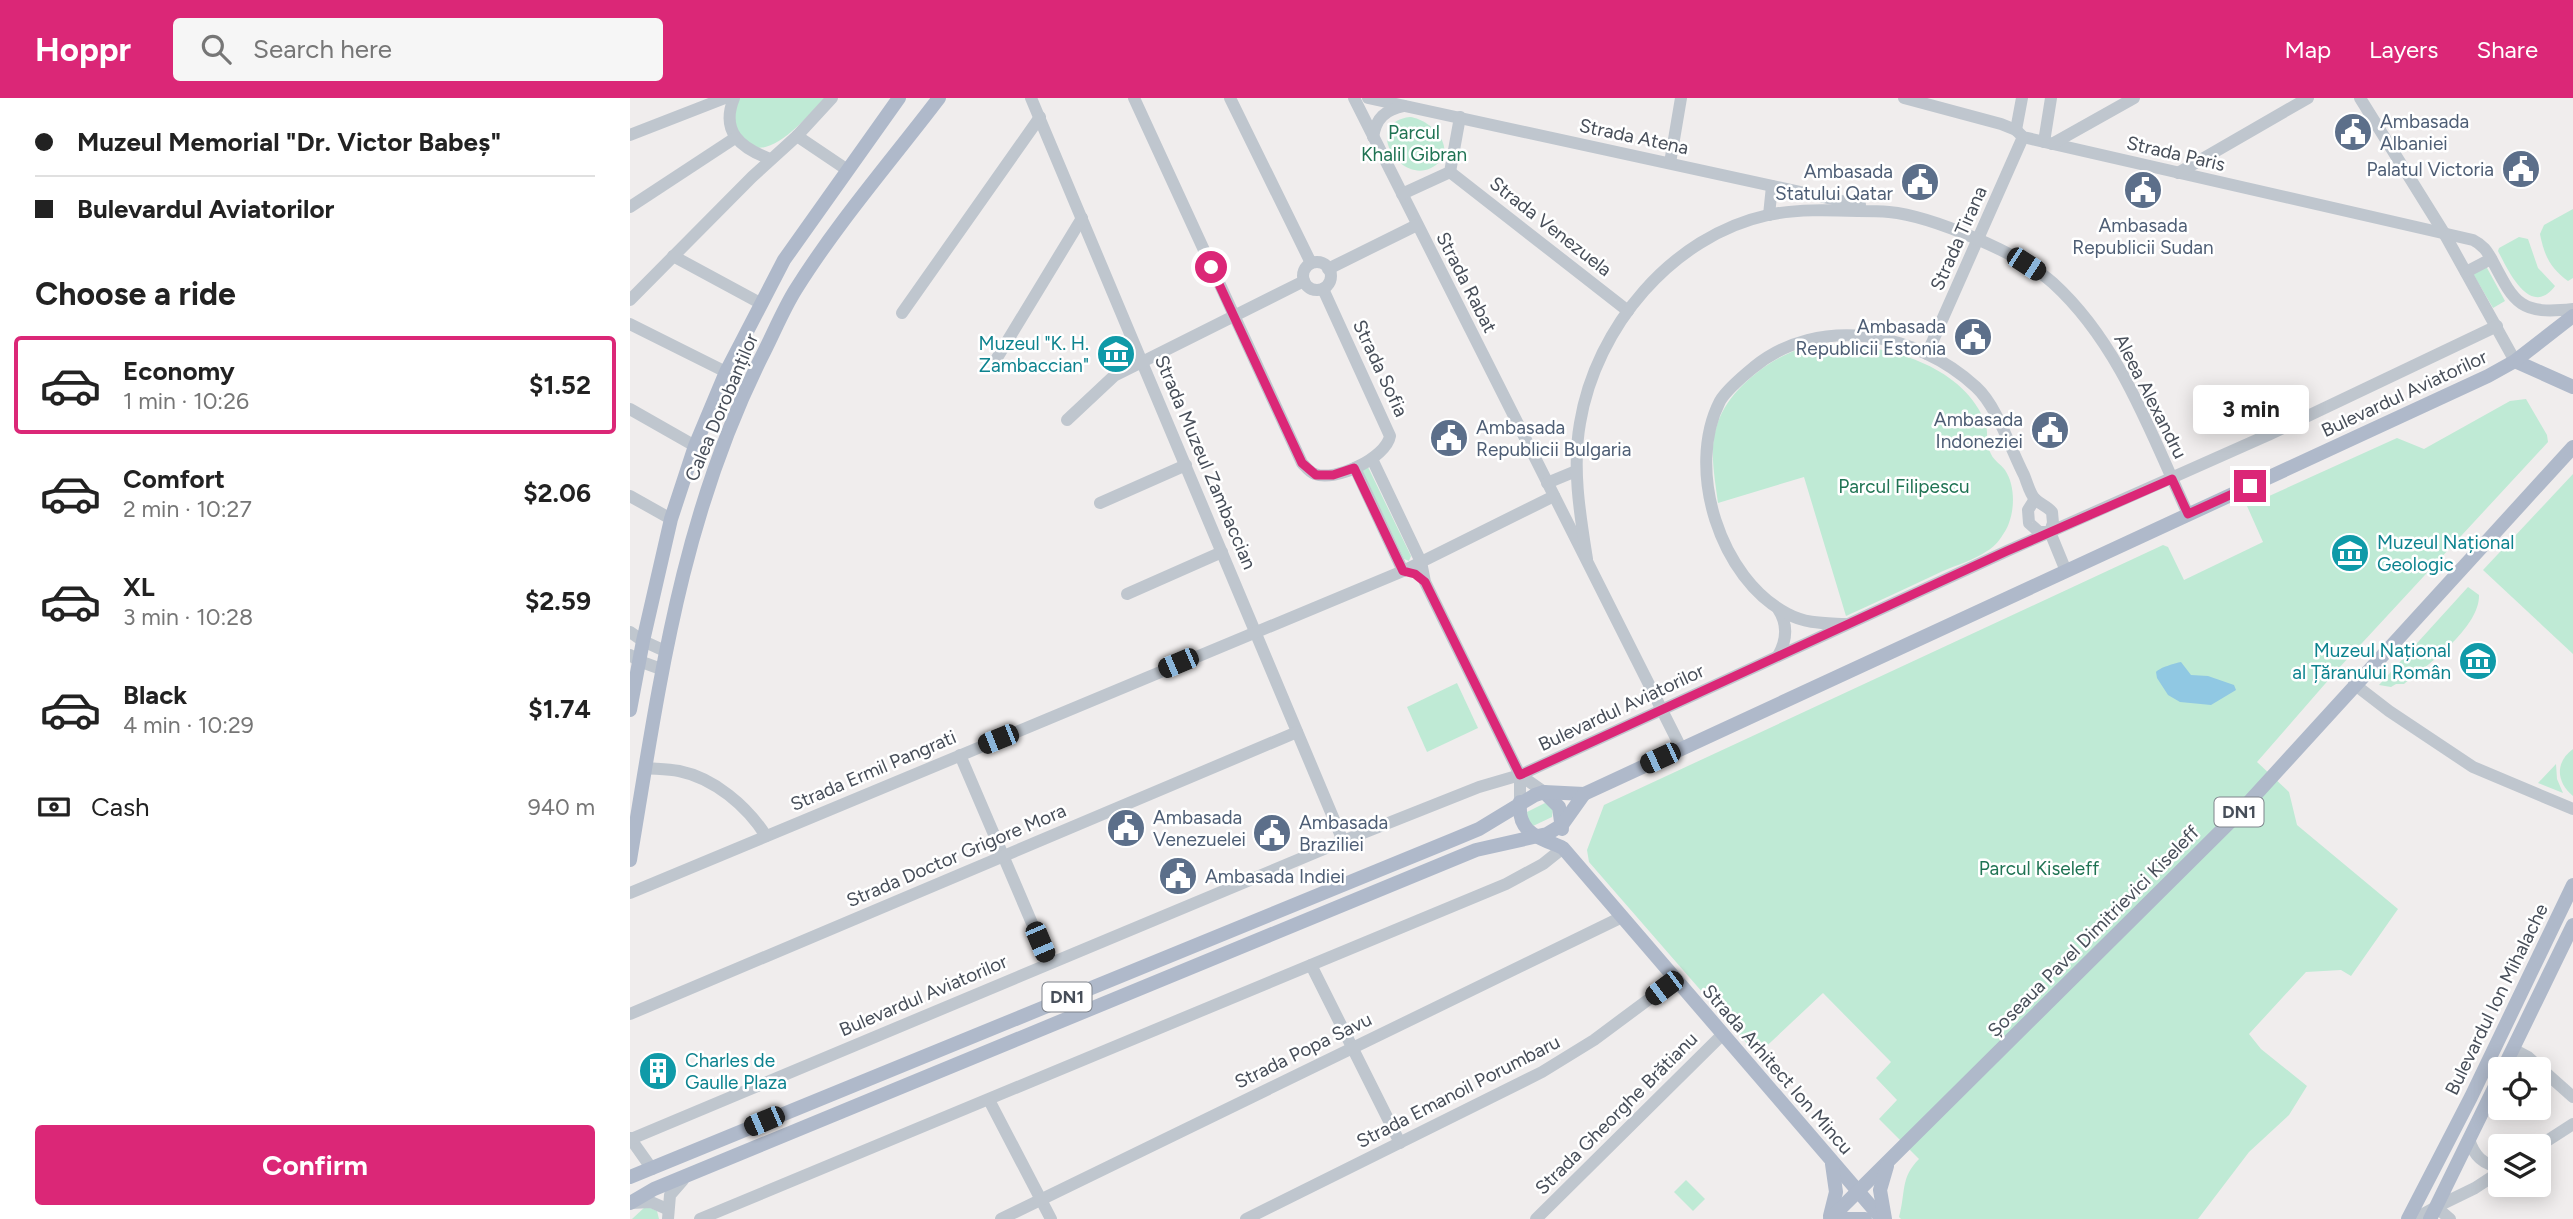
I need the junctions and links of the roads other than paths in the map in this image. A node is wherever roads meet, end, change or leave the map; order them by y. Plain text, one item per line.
1 (725, 98) edge
2 (734, 98) edge
3 (832, 98) edge
4 (899, 98) edge
5 (939, 98) edge
6 (1031, 98) edge
7 (1133, 98) edge
8 (1230, 98) edge
9 (1354, 98) edge
10 (1368, 98) edge
11 (1681, 98) edge
12 (1904, 98) edge
13 (2022, 98) edge
14 (2051, 98) edge
15 (2134, 98) edge
16 (2308, 98) edge
17 (2360, 98) edge
18 (1406, 106) junction
19 (1040, 117) junction
20 (1460, 117) junction
21 (2019, 134) junction
22 (630, 135) edge
23 (797, 136) junction
24 (1373, 137) junction
25 (735, 138) junction
26 (2048, 143) junction
27 (2212, 153) junction
28 (770, 159) junction
29 (1670, 163) junction
30 (846, 169) junction
31 (1450, 172) junction
32 (2178, 173) junction
33 (2215, 181) junction
34 (1772, 186) junction
35 (1402, 194) junction
36 (630, 207) edge
37 (1891, 212) junction
38 (1769, 215) junction
39 (1082, 218) junction
40 (1417, 225) junction
41 (2444, 233) junction
42 (1978, 241) junction
43 (673, 256) junction
44 (2491, 259) junction
45 (1311, 263) junction
46 (1328, 268) junction
47 (2466, 272) junction
48 (1304, 281) junction
49 (1323, 289) junction
50 (630, 300) edge
51 (760, 303) junction
52 (2573, 309) edge
53 (1628, 311) junction
54 (902, 313) dead end
55 (1233, 315) junction
56 (2573, 316) edge
57 (630, 324) edge
58 (2497, 326) junction
59 (1927, 354) junction
60 (997, 358) dead end
61 (1143, 360) junction
62 (2515, 361) junction
63 (726, 372) junction
64 (2573, 387) edge
65 (630, 409) edge
66 (1067, 420) dead end
67 (695, 446) junction
68 (2573, 447) edge
69 (1372, 459) junction
70 (1186, 465) junction
71 (1354, 468) junction
72 (1576, 471) junction
73 (2172, 479) junction
74 (1547, 483) junction
75 (630, 496) edge
76 (1554, 496) junction
77 (2035, 499) junction
78 (1100, 503) dead end
79 (2188, 514) junction
80 (2027, 517) junction
81 (671, 519) junction
82 (2050, 532) junction
83 (2007, 551) junction
84 (1222, 552) junction
85 (1587, 559) junction
86 (1421, 562) junction
87 (1403, 571) junction
88 (2066, 571) junction
89 (1425, 582) junction
90 (1127, 594) dead end
91 (1777, 609) junction
92 (1848, 624) junction
93 (1256, 631) junction
94 (630, 632) edge
95 (643, 641) junction
96 (665, 651) junction
97 (1778, 656) junction
98 (634, 658) edge
99 (662, 669) junction
100 (2354, 684) junction
101 (1662, 709) junction
102 (630, 710) edge
103 (1297, 732) junction
104 (1681, 748) junction
105 (960, 755) junction
106 (645, 768) junction
107 (1520, 775) junction
108 (1544, 792) junction
109 (1584, 794) junction
110 (1520, 802) junction
111 (2573, 809) edge
112 (1562, 825) junction
113 (766, 836) junction
114 (1539, 838) junction
115 (1343, 841) junction
116 (1563, 848) junction
117 (1003, 856) junction
118 (630, 860) edge
119 (2573, 885) edge
120 (630, 893) edge
121 (1622, 917) junction
122 (2573, 925) edge
123 (1049, 964) junction
124 (1311, 965) junction
125 (1676, 979) junction
126 (630, 1014) edge
127 (1723, 1034) junction
128 (1352, 1047) junction
129 (2513, 1049) junction
130 (2509, 1057) edge
131 (2573, 1097) edge
132 (989, 1100) junction
133 (2488, 1100) edge
134 (2573, 1124) edge
135 (2454, 1131) junction
136 (2551, 1138) edge
137 (631, 1139) edge
138 (2469, 1139) junction
139 (1400, 1143) junction
140 (1831, 1159) junction
141 (1889, 1161) junction
142 (2488, 1164) edge
143 (652, 1169) junction
144 (691, 1174) junction
145 (630, 1177) edge
146 (2488, 1178) edge
147 (2475, 1188) junction
148 (1858, 1192) junction
149 (1041, 1200) junction
150 (630, 1203) edge
151 (2428, 1213) edge
152 (667, 1214) edge
153 (2450, 1217) edge
154 (703, 1218) edge
155 (1001, 1219) edge
156 (1051, 1219) edge
157 (1246, 1219) edge
158 (1535, 1219) edge
159 (1829, 1219) edge
160 (1844, 1219) edge
161 (1865, 1219) edge
162 (1884, 1219) edge
163 (2408, 1219) edge
164 (2414, 1219) edge

1 - 22 street
2 - 25 street
3 - 23 street
4 - 30 main road, Calea Dorobanților
5 - 96 main road, Calea Dorobanților
6 - 19 street, Strada Muzeul Zambaccian
7 - 55 street
8 - 45 street
9 - 24 street, Strada Rabat
10 - 18 street, Strada Atena
11 - 29 street
12 - 21 street, Strada Paris
13 - 21 street, Strada Tirana
14 - 26 street
15 - 26 street
16 - 27 street
17 - 41 street
18 - 20 street, Strada Atena
18 - 24 street
19 - 39 street, Strada Muzeul Zambaccian
19 - 54 street
20 - 29 street, Strada Atena
20 - 31 street
21 - 26 street, Strada Paris
21 - 42 street, Strada Tirana
23 - 28 street
23 - 30 street
24 - 35 street, Strada Rabat
25 - 28 street
25 - 36 street
26 - 32 street, Strada Paris
27 - 32 street
27 - 33 street
28 - 43 street
29 - 34 street, Strada Atena
30 - 51 main road, Calea Dorobanților
31 - 35 street
31 - 53 street, Strada Venezuela
32 - 33 street, Strada Paris
33 - 41 street, Strada Paris
34 - 37 street, Strada Atena
34 - 38 street
35 - 40 street, Strada Rabat
37 - 38 street, Aleea Alexandru
37 - 42 street, Aleea Alexandru
38 - 53 street, Aleea Alexandru
39 - 60 street
39 - 61 street, Strada Muzeul Zambaccian
40 - 46 street
40 - 74 street, Strada Rabat
41 - 44 street, Strada Paris
41 - 47 street
42 - 59 street, Strada Tirana
42 - 73 street, Aleea Alexandru
43 - 50 street
43 - 51 street
44 - 47 street
44 - 52 street
45 - 46 street
45 - 48 street
46 - 49 street
47 - 58 street
48 - 49 street
48 - 55 street
49 - 69 street, Strada Sofia
51 - 63 main road, Calea Dorobanților
53 - 72 street, Aleea Alexandru
55 - 61 street
55 - 71 street
56 - 62 main road, DN1
57 - 63 street
58 - 62 street
58 - 73 street, Bulevardul Aviatorilor
59 - 77 street
59 - 91 street
61 - 66 street
61 - 70 street, Strada Muzeul Zambaccian
62 - 64 main road
62 - 79 main road, Bulevardul Aviatorilor / DN1
63 - 67 main road, Calea Dorobanților
65 - 67 street
67 - 81 main road, Calea Dorobanților
68 - 100 main road, Șoseaua Pavel Dimitrievici Kiseleff / DN1
69 - 71 street
69 - 86 street
70 - 78 street
70 - 84 street, Strada Muzeul Zambaccian
71 - 87 street
72 - 74 street
72 - 85 street, Aleea Alexandru
73 - 79 street, Aleea Alexandru
73 - 82 street, Bulevardul Aviatorilor
74 - 76 street, Strada Rabat
75 - 81 street
76 - 85 street, Strada Rabat
76 - 86 street, Strada Ermil Pangrati
77 - 80 street
77 - 82 street
79 - 88 main road, Bulevardul Aviatorilor / DN1
80 - 82 street
80 - 83 street
81 - 95 main road, Calea Dorobanților
82 - 83 street, Bulevardul Aviatorilor
82 - 88 street
83 - 92 street, Bulevardul Aviatorilor
84 - 90 street
84 - 93 street, Strada Muzeul Zambaccian
85 - 101 street
86 - 87 street, Strada Ermil Pangrati
86 - 89 street
87 - 89 street
87 - 93 street, Strada Ermil Pangrati
88 - 104 main road, Bulevardul Aviatorilor / DN1
89 - 107 street
91 - 92 street
91 - 97 street
92 - 97 street, Bulevardul Aviatorilor
93 - 103 street, Strada Muzeul Zambaccian
93 - 105 street, Strada Ermil Pangrati
94 - 95 street
95 - 96 street
95 - 98 main road, Calea Dorobanților
96 - 99 main road, Calea Dorobanților
97 - 101 street, Bulevardul Aviatorilor
98 - 99 street
98 - 102 main road, Calea Dorobanților
99 - 106 main road, Calea Dorobanților
100 - 111 street
100 - 141 main road, Șoseaua Pavel Dimitrievici Kiseleff / DN1
101 - 104 street
101 - 107 street, Bulevardul Aviatorilor
103 - 115 street, Strada Muzeul Zambaccian
103 - 117 street, Strada Doctor Grigore Mora
104 - 109 main road, Bulevardul Aviatorilor / DN1
105 - 113 street, Strada Ermil Pangrati
105 - 117 street
106 - 113 street
106 - 118 main road, Calea Dorobanților
107 - 108 street
107 - 110 street
107 - 115 street, Bulevardul Aviatorilor
108 - 109 main road, DN1
108 - 110 main road, DN1
108 - 112 main road
109 - 112 main road
110 - 114 main road
110 - 143 main road, DN1
112 - 114 main road
112 - 116 main road
113 - 120 street, Strada Ermil Pangrati
114 - 116 main road, Strada Arhitect Ion Mincu
114 - 144 main road, DN1
115 - 123 street, Bulevardul Aviatorilor
116 - 121 main road, Strada Arhitect Ion Mincu
116 - 124 street
117 - 123 street
117 - 126 street, Strada Doctor Grigore Mora
119 - 135 main road, Bulevardul Ion Mihalache
121 - 125 main road, Strada Arhitect Ion Mincu
121 - 128 street, Strada Popa Savu
122 - 129 main road, Bulevardul Ion Mihalache
123 - 137 street, Bulevardul Aviatorilor
124 - 128 street
124 - 132 street
125 - 127 main road, Strada Arhitect Ion Mincu
125 - 139 street, Strada Emanoil Porumbaru
127 - 140 main road, Strada Arhitect Ion Mincu
127 - 158 street, Strada Gheorghe Brătianu
128 - 139 street
128 - 149 street, Strada Popa Savu
129 - 130 main road, Bulevardul Ion Mihalache
129 - 131 street
132 - 149 street
132 - 154 street
133 - 138 main road, Bulevardul Ion Mihalache
134 - 136 street
135 - 138 main road
135 - 151 main road, Bulevardul Ion Mihalache
137 - 143 street
138 - 142 street
138 - 151 main road, Bulevardul Ion Mihalache
139 - 157 street, Strada Emanoil Porumbaru
140 - 148 main road, Strada Arhitect Ion Mincu
140 - 159 main road
141 - 148 main road, Șoseaua Pavel Dimitrievici Kiseleff / DN1
141 - 162 main road
143 - 145 main road, DN1
144 - 150 main road, DN1
144 - 152 street
146 - 147 street
147 - 151 street
147 - 153 street
148 - 159 main road, Șoseaua Pavel Dimitrievici Kiseleff / DN1
148 - 162 main road, Strada Arhitect Ion Mincu
149 - 155 street, Strada Popa Savu
149 - 156 street
150 - 152 street
151 - 153 street
151 - 163 main road, Bulevardul Ion Mihalache
151 - 164 street
160 - 161 main road

